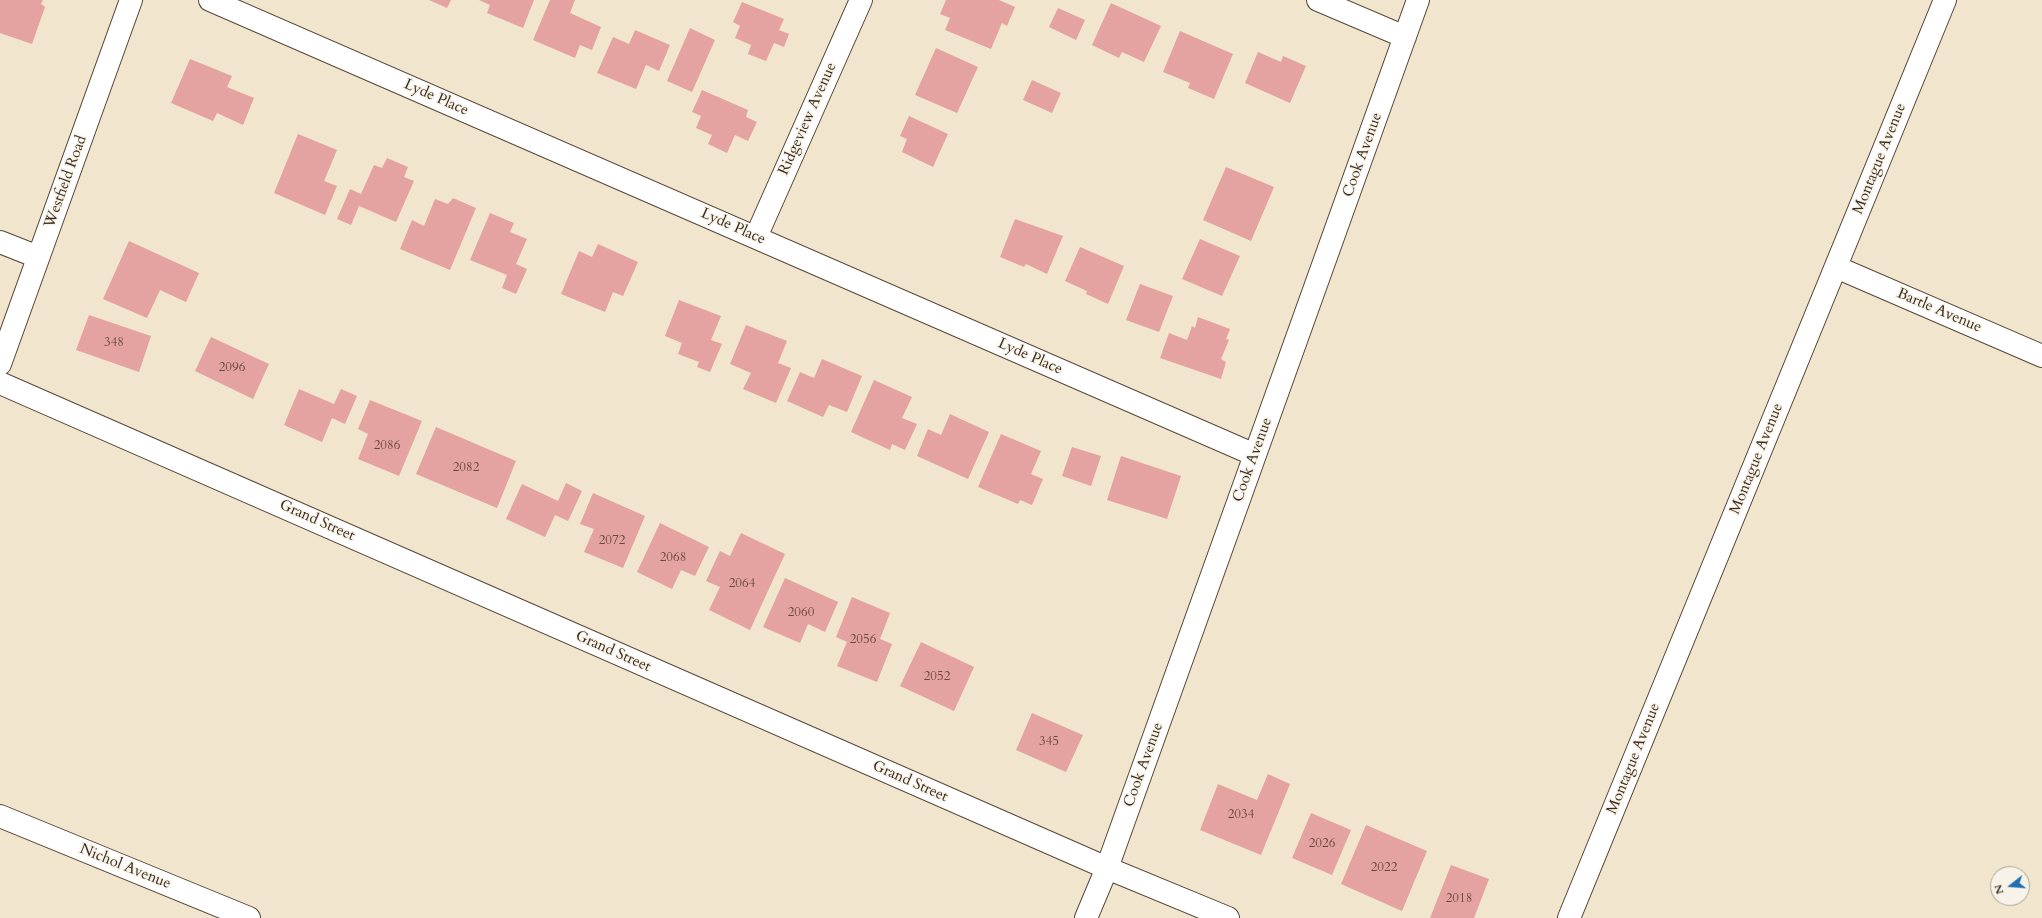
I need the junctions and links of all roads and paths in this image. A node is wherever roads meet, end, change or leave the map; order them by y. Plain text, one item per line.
1 (131, 0) edge
2 (210, 0) edge
3 (861, 0) edge
4 (1318, 0) edge
5 (1418, 0) edge
6 (1945, 0) edge
7 (1405, 37) junction
8 (756, 237) junction
9 (0, 242) edge
10 (38, 258) junction
11 (1836, 267) junction
12 (2042, 356) edge
13 (0, 364) edge
14 (0, 383) edge
15 (1255, 455) junction
16 (0, 816) edge
17 (1107, 868) junction
18 (250, 918) edge
19 (1086, 918) edge
20 (1228, 918) edge
21 (1569, 918) edge

1 - 10 street, Westfield Road
2 - 8 street, Lyde Place
3 - 8 street, Ridgeview Avenue
4 - 7 street
5 - 7 street, Cook Avenue
6 - 11 street, Montague Avenue
7 - 15 street, Cook Avenue
8 - 15 street, Lyde Place
9 - 10 street
10 - 13 street, Westfield Road
11 - 12 street, Bartle Avenue
11 - 21 street, Montague Avenue
14 - 17 street, Grand Street
15 - 17 street, Cook Avenue
16 - 18 street, Nichol Avenue
17 - 19 street, Cook Avenue
17 - 20 street, Grand Street

